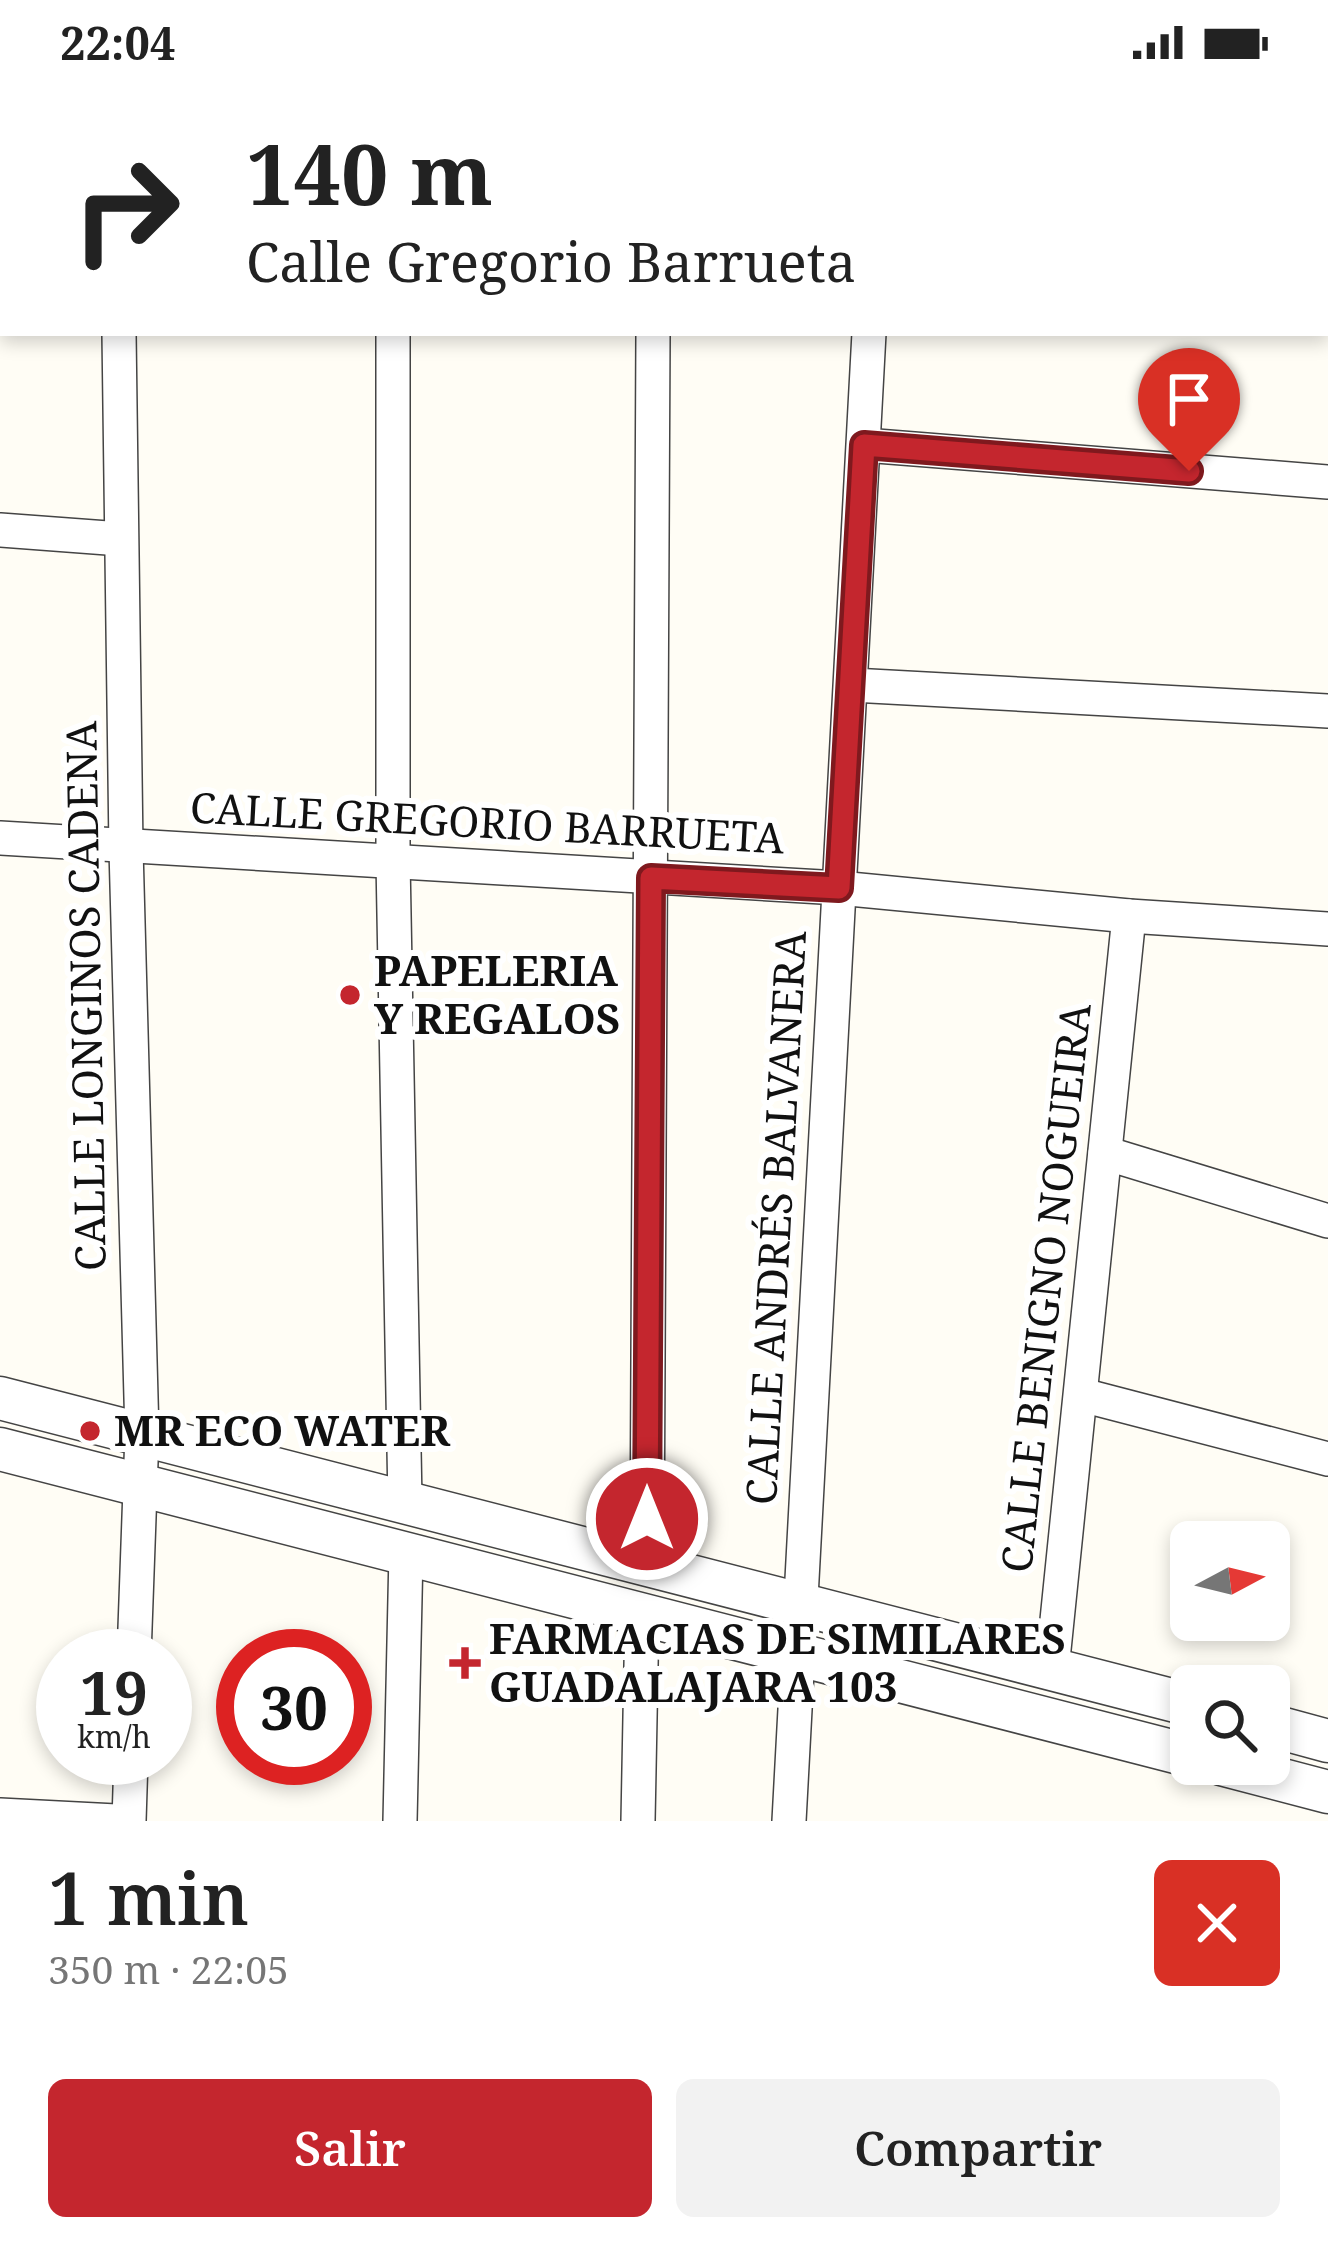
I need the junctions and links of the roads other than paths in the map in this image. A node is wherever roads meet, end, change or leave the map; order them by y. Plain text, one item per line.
1 (119, 336) edge
2 (393, 336) edge
3 (653, 336) edge
4 (868, 336) edge
5 (864, 445) junction
6 (1328, 482) edge
7 (0, 530) edge
8 (121, 539) junction
9 (852, 685) junction
10 (1328, 712) edge
11 (0, 838) edge
12 (126, 848) junction
13 (393, 861) junction
14 (651, 878) junction
15 (839, 888) junction
16 (1129, 916) junction
17 (1328, 929) edge
18 (1106, 1153) junction
19 (1328, 1222) edge
20 (1082, 1395) junction
21 (0, 1397) edge
22 (142, 1434) junction
23 (0, 1449) edge
24 (1328, 1459) edge
25 (140, 1485) junction
26 (405, 1502) junction
27 (406, 1552) junction
28 (647, 1564) junction
29 (801, 1605) junction
30 (642, 1614) junction
31 (135, 1629) edge
32 (798, 1654) junction
33 (1052, 1669) junction
34 (1170, 1700) edge
35 (1290, 1731) edge
36 (1328, 1741) edge
37 (1170, 1751) edge
38 (1290, 1782) edge
39 (130, 1785) edge
40 (1328, 1792) edge
41 (0, 1815) edge
42 (116, 1821) edge
43 (129, 1821) edge
44 (400, 1821) edge
45 (638, 1821) edge
46 (789, 1821) edge

1 - 8 street, CALLE LONGINOS CADENA
2 - 13 street
3 - 14 street
4 - 5 street, CALLE ANDRÉS BALVANERA
5 - 6 street
5 - 9 street, CALLE ANDRÉS BALVANERA
7 - 8 street
8 - 12 street, CALLE LONGINOS CADENA
9 - 10 street
9 - 15 street, CALLE ANDRÉS BALVANERA
11 - 12 street, CALLE GREGORIO BARRUETA
12 - 13 street, CALLE GREGORIO BARRUETA
12 - 22 street, CALLE LONGINOS CADENA
13 - 14 street, CALLE GREGORIO BARRUETA
13 - 26 street
14 - 15 street, CALLE GREGORIO BARRUETA
14 - 28 street
15 - 16 street, CALLE GREGORIO BARRUETA
15 - 29 street, CALLE ANDRÉS BALVANERA
16 - 17 street, CALLE GREGORIO BARRUETA
16 - 18 street, CALLE BENIGNO NOGUEIRA
18 - 19 street
18 - 20 street, CALLE BENIGNO NOGUEIRA
20 - 24 street
20 - 33 street, CALLE BENIGNO NOGUEIRA
21 - 22 street
22 - 25 street, CALLE LONGINOS CADENA
22 - 26 street
23 - 25 street
25 - 27 street
25 - 31 street, CALLE LONGINOS CADENA
26 - 28 street
27 - 30 street
27 - 44 street
28 - 29 street
29 - 32 street, CALLE ANDRÉS BALVANERA
29 - 33 street
30 - 32 street
30 - 45 street
32 - 37 street
32 - 46 street, CALLE ANDRÉS BALVANERA
33 - 34 street
35 - 36 street
38 - 40 street
39 - 43 street
41 - 42 street

